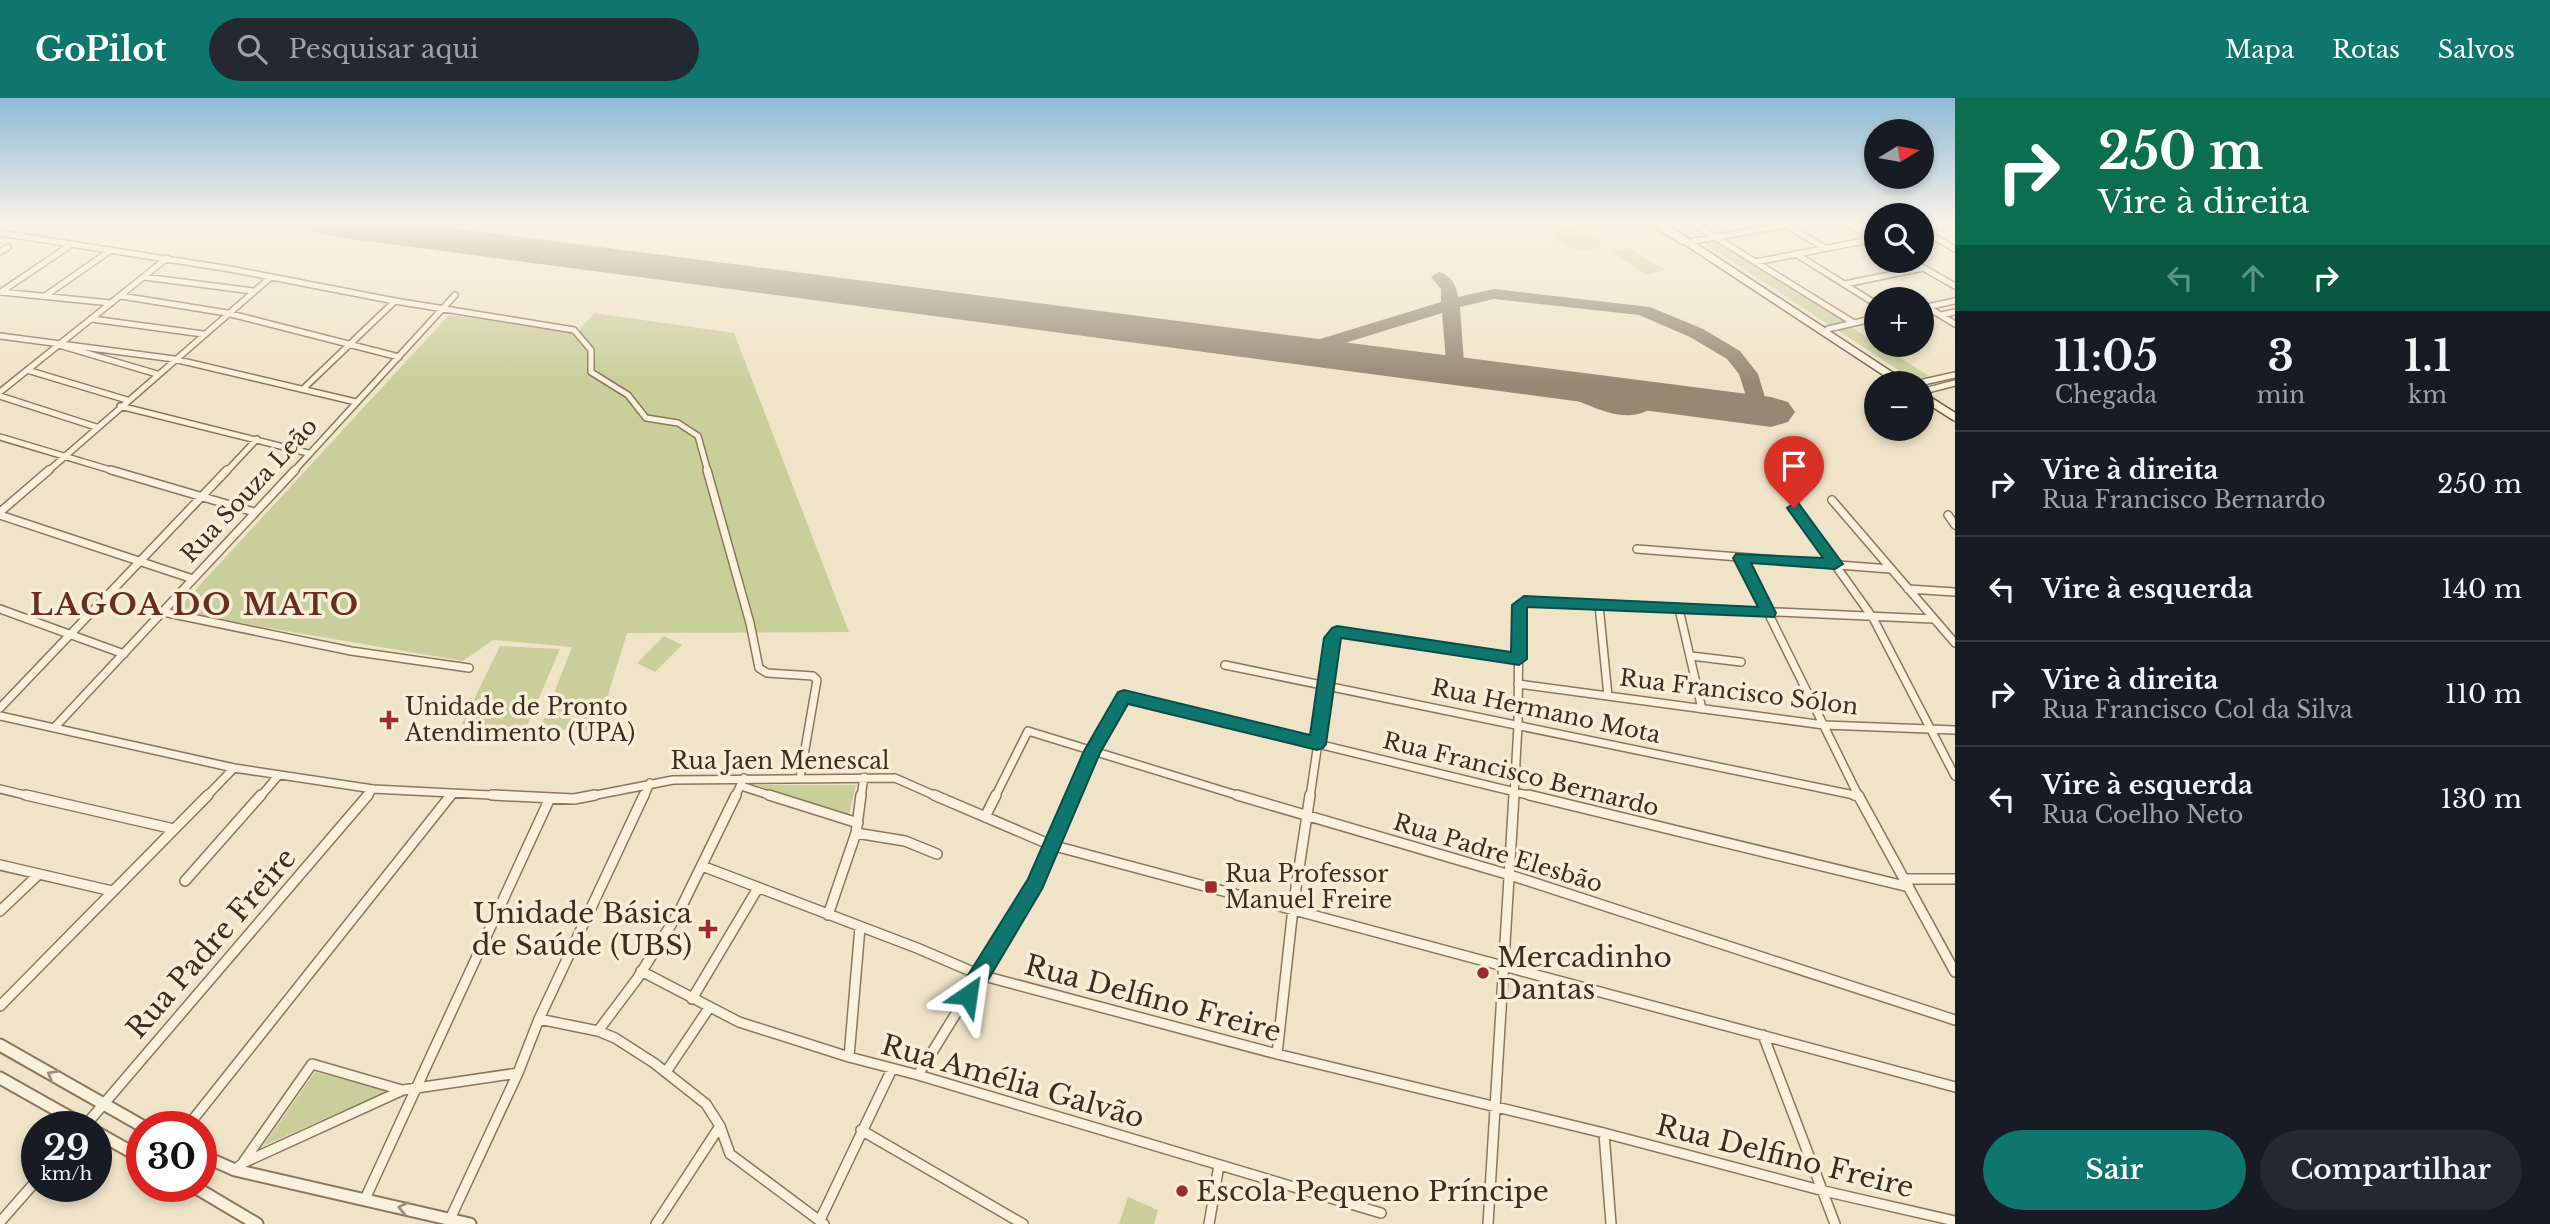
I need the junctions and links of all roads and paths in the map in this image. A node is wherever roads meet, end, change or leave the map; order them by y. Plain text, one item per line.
1 (24, 277) edge
2 (72, 277) edge
3 (144, 277) joint
4 (271, 277) joint
5 (1739, 277) edge
6 (1745, 277) edge
7 (1778, 277) edge
8 (1832, 277) edge
9 (1881, 277) edge
10 (1938, 277) edge
11 (1844, 284) junction
12 (1955, 286) edge
13 (253, 291) junction
14 (1, 292) edge
15 (455, 295) dead end
16 (1765, 295) junction
17 (45, 296) junction
18 (121, 296) junction
19 (1864, 296) edge
20 (1779, 298) junction
21 (395, 301) junction
22 (1955, 301) edge
23 (111, 303) junction
24 (1934, 306) edge
25 (444, 310) junction
26 (1934, 312) edge
27 (1955, 312) edge
28 (227, 313) junction
29 (1940, 315) junction
30 (92, 318) junction
31 (1864, 321) edge
32 (1854, 323) junction
33 (1955, 324) edge
34 (1828, 329) junction
35 (203, 334) junction
36 (0, 335) edge
37 (61, 344) junction
38 (349, 345) junction
39 (399, 356) junction
40 (174, 359) junction
41 (27, 370) junction
42 (1883, 371) edge
43 (1893, 371) edge
44 (157, 374) junction
45 (1955, 375) edge
46 (1955, 383) edge
47 (1934, 384) edge
48 (0, 385) edge
49 (8, 386) junction
50 (1934, 387) edge
51 (303, 389) junction
52 (0, 394) edge
53 (1934, 398) edge
54 (127, 400) junction
55 (1934, 400) edge
56 (356, 402) junction
57 (120, 406) junction
58 (1955, 410) edge
59 (1955, 417) edge
60 (96, 427) junction
61 (0, 437) edge
62 (257, 439) junction
63 (308, 453) junction
64 (63, 456) junction
65 (202, 497) junction
66 (1832, 500) dead end
67 (1794, 508) dead end
68 (254, 512) junction
69 (0, 514) edge
70 (1948, 515) dead end
71 (1955, 525) edge
72 (1637, 549) dead end
73 (1741, 558) junction
74 (141, 562) junction
75 (1835, 564) junction
76 (1890, 569) junction
77 (193, 579) junction
78 (1908, 589) junction
79 (1955, 592) edge
80 (1600, 605) junction
81 (0, 609) edge
82 (1679, 609) junction
83 (163, 612) junction
84 (1768, 613) junction
85 (1874, 618) junction
86 (1933, 619) junction
87 (71, 635) junction
88 (1955, 643) edge
89 (124, 654) junction
90 (1691, 656) junction
91 (1519, 659) junction
92 (1741, 662) dead end
93 (1226, 664) dead end
94 (469, 668) dead end
95 (1518, 684) junction
96 (1327, 685) junction
97 (1608, 696) junction
98 (0, 708) edge
99 (1702, 709) junction
100 (0, 716) edge
101 (1518, 725) junction
102 (1824, 725) junction
103 (54, 728) junction
104 (1929, 729) junction
105 (1955, 730) edge
106 (1317, 744) junction
107 (1092, 751) junction
108 (234, 768) junction
109 (278, 776) junction
110 (1955, 776) edge
111 (864, 777) junction
112 (800, 778) junction
113 (742, 782) junction
114 (650, 783) junction
115 (0, 789) edge
116 (373, 789) junction
117 (1514, 793) junction
118 (452, 794) junction
119 (1859, 796) junction
120 (550, 798) junction
121 (1306, 816) junction
122 (985, 817) junction
123 (857, 828) junction
124 (174, 830) junction
125 (1051, 845) junction
126 (937, 854) dead end
127 (0, 865) edge
128 (702, 866) junction
129 (39, 874) junction
130 (1510, 875) junction
131 (1955, 879) edge
132 (185, 881) dead end
133 (1906, 883) junction
134 (758, 888) junction
135 (112, 891) junction
136 (1293, 908) junction
137 (0, 911) edge
138 (828, 915) junction
139 (860, 927) junction
140 (1952, 961) edge
141 (1504, 964) junction
142 (641, 971) junction
143 (1955, 972) edge
144 (980, 975) junction
145 (692, 999) junction
146 (0, 1006) edge
147 (709, 1008) junction
148 (539, 1018) junction
149 (1955, 1020) edge
150 (598, 1031) junction
151 (1763, 1035) junction
152 (0, 1045) edge
153 (1277, 1054) junction
154 (849, 1057) junction
155 (891, 1069) junction
156 (666, 1072) junction
157 (518, 1073) junction
158 (918, 1075) junction
159 (0, 1078) edge
160 (418, 1087) junction
161 (1955, 1087) edge
162 (403, 1090) junction
163 (103, 1104) junction
164 (1495, 1107) junction
165 (58, 1111) edge
166 (99, 1111) edge
167 (200, 1111) edge
168 (126, 1117) edge
169 (720, 1126) junction
170 (861, 1130) junction
171 (1604, 1133) junction
172 (217, 1160) edge
173 (1219, 1165) junction
174 (239, 1166) junction
175 (1824, 1191) junction
176 (21, 1198) edge
177 (365, 1199) junction
178 (217, 1200) edge
179 (1381, 1213) dead end
180 (450, 1219) junction
181 (1955, 1221) edge
182 (0, 1222) edge
183 (822, 1222) edge
184 (257, 1224) edge
185 (470, 1224) edge
186 (656, 1224) edge
187 (1023, 1224) edge
188 (1209, 1224) edge
189 (1488, 1224) edge
190 (1611, 1224) edge
191 (1835, 1224) edge

1 - 14 street
2 - 17 street
3 - 13 street
3 - 18 street
4 - 13 street
4 - 21 street
5 - 16 main road
6 - 20 main road
7 - 32 street
8 - 11 street
9 - 11 street
10 - 12 street
11 - 19 street
13 - 28 street
14 - 17 street
15 - 25 street, Rua Souza Leão
16 - 20 main road
16 - 42 main road
17 - 23 street
18 - 23 street
18 - 28 street
20 - 34 main road
21 - 25 street
21 - 38 street
22 - 24 street
23 - 30 street
25 - 39 street, Rua Souza Leão
25 - 112 street
26 - 29 street
27 - 29 street
28 - 35 street
28 - 38 street
29 - 33 street
30 - 35 street
30 - 37 street
31 - 32 street
32 - 34 street
34 - 43 main road
35 - 40 street
36 - 37 street
37 - 40 street
37 - 41 street
37 - 44 street
38 - 39 street
38 - 51 street
39 - 56 street, Rua Souza Leão
40 - 44 street
40 - 51 street
41 - 49 street
41 - 54 street
44 - 54 street
45 - 47 street
46 - 50 street
48 - 49 street
49 - 52 street
51 - 56 street
52 - 60 street
53 - 58 main road
54 - 57 street
55 - 59 main road
56 - 63 street, Rua Souza Leão
57 - 60 street
57 - 62 street
60 - 64 street
61 - 64 street
62 - 63 street
62 - 65 street
63 - 68 street, Rua Souza Leão
64 - 65 street
64 - 69 street
65 - 68 street
65 - 74 street
66 - 76 street
67 - 75 street
68 - 77 street, Rua Souza Leão
69 - 74 street
70 - 71 street
72 - 73 street
73 - 75 street
73 - 84 street
74 - 77 street
74 - 87 street
75 - 76 street
75 - 85 street
76 - 78 street
77 - 83 street, Rua Souza Leão
78 - 79 street
78 - 86 street
80 - 82 street
80 - 91 street
80 - 97 street
81 - 87 street
82 - 84 street
82 - 90 street
83 - 89 street, Rua Souza Leão
83 - 94 street
84 - 85 street
84 - 102 street
85 - 86 street
85 - 104 street
86 - 88 street
87 - 89 street
87 - 98 street
89 - 103 street, Rua Souza Leão
90 - 92 street
90 - 99 street
91 - 95 street
91 - 96 street
93 - 96 street, Rua Hermano Mota
95 - 97 street, Rua Francisco Sólon
95 - 101 street
96 - 101 street, Rua Hermano Mota
96 - 106 street
97 - 99 street, Rua Francisco Sólon
99 - 102 street, Rua Francisco Sólon
100 - 103 street
101 - 117 street
101 - 119 street, Rua Hermano Mota
102 - 104 street, Rua Francisco Sólon
102 - 119 street
103 - 108 street
104 - 105 street, Rua Francisco Sólon
104 - 110 street
106 - 107 street, Rua Francisco Bernardo
106 - 117 street, Rua Francisco Bernardo
106 - 121 street
107 - 121 street, Rua Padre Elesbão
107 - 122 street, Rua Padre Elesbão
107 - 125 street
108 - 109 street
108 - 124 street
109 - 116 street
109 - 132 street
111 - 112 street, Rua Jaen Menescal
111 - 122 street, Rua Jaen Menescal
111 - 123 street
112 - 113 street, Rua Jaen Menescal
113 - 114 street, Rua Jaen Menescal
113 - 123 street
113 - 128 street
114 - 120 street, Rua Jaen Menescal
114 - 148 street
115 - 124 street
116 - 118 street, Rua Jaen Menescal
116 - 163 street, Rua Padre Freire
117 - 130 street
117 - 133 street, Rua Francisco Bernardo
118 - 120 street, Rua Jaen Menescal
118 - 167 street
119 - 133 street
120 - 160 street
121 - 130 street, Rua Padre Elesbão
121 - 136 street
122 - 125 street, Rua Jaen Menescal
123 - 126 street
123 - 138 street
124 - 135 street
125 - 136 street
125 - 144 street
127 - 129 street
128 - 134 street, Rua Delfino Freire
128 - 142 street
129 - 135 street
129 - 137 street
130 - 141 street
130 - 149 street, Rua Padre Elesbão
131 - 133 street, Rua Francisco Bernardo
133 - 140 street
134 - 138 street, Rua Delfino Freire
134 - 145 street
135 - 146 street
136 - 141 street
136 - 153 street
138 - 139 street, Rua Delfino Freire
139 - 144 street, Rua Delfino Freire
139 - 154 street
140 - 143 street
141 - 151 street
141 - 164 street
142 - 145 street, Rua Amélia Galvão
142 - 150 street
144 - 153 street, Rua Delfino Freire
144 - 158 street
145 - 147 street, Rua Amélia Galvão
147 - 154 street, Rua Amélia Galvão
147 - 156 street
148 - 150 street
148 - 157 street
150 - 156 street
151 - 161 street
151 - 175 street
163 -> 152 street
153 - 164 street, Rua Delfino Freire
154 - 155 street, Rua Amélia Galvão
155 - 158 street, Rua Amélia Galvão
155 - 170 street
156 - 169 street
157 - 160 street
157 - 180 street
158 - 173 street, Rua Amélia Galvão
159 - 165 street
160 - 162 street
160 - 177 street
162 - 174 street
162 - 174 street
163 - 166 street, Rua Padre Freire
163 - 168 street
164 - 171 street, Rua Delfino Freire
164 - 189 street
169 - 183 street
169 - 186 street
170 - 183 street
170 - 187 street
171 - 175 street, Rua Delfino Freire
171 - 190 street
172 - 174 street
173 - 179 street, Rua Amélia Galvão
173 - 188 street
174 - 177 street
175 - 181 street, Rua Delfino Freire
175 - 191 street
176 - 182 street
180 -> 177 street
178 - 184 street
180 - 185 street

